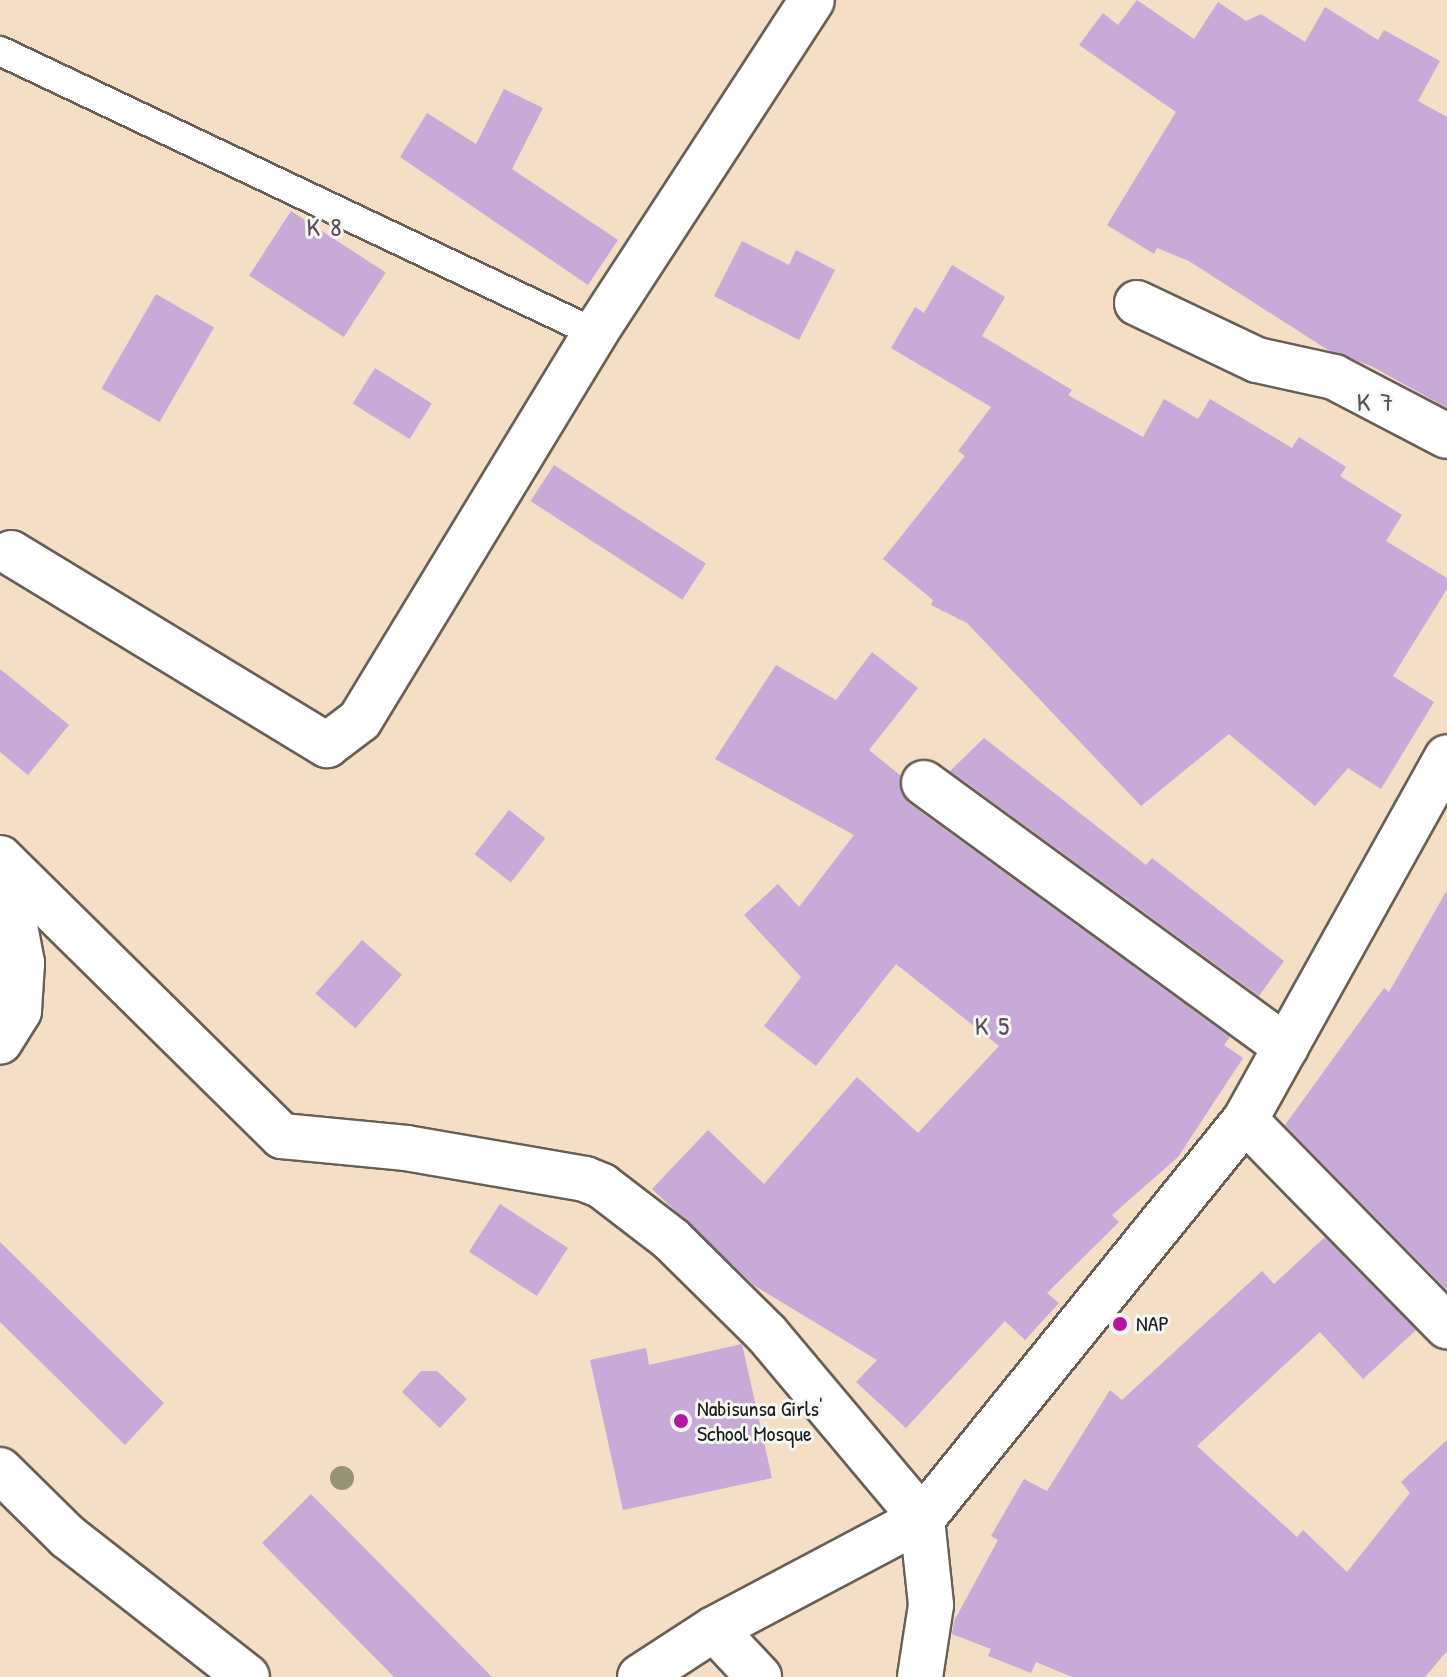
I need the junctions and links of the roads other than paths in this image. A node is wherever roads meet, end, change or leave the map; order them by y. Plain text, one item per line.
1 (812, 0) edge
2 (0, 51) edge
3 (1137, 303) dead end
4 (595, 333) junction
5 (1447, 436) edge
6 (11, 553) dead end
7 (1447, 757) edge
8 (924, 783) dead end
9 (1436, 806) edge
10 (0, 858) edge
11 (0, 904) edge
12 (0, 1041) edge
13 (1286, 1047) junction
14 (1245, 1120) junction
15 (1447, 1326) edge
16 (0, 1470) edge
17 (922, 1519) junction
18 (714, 1629) junction
19 (247, 1677) edge
20 (640, 1677) edge
21 (759, 1677) edge
22 (920, 1677) edge

1 - 4 street
2 - 4 lane
3 - 5 street
4 - 6 street
7 - 9 street
8 - 13 street
9 - 13 street
10 - 17 street
11 - 12 street
13 - 14 street
14 - 15 street
14 - 17 street
16 - 19 street
17 - 18 street
17 - 22 street
18 - 20 street
18 - 21 street

